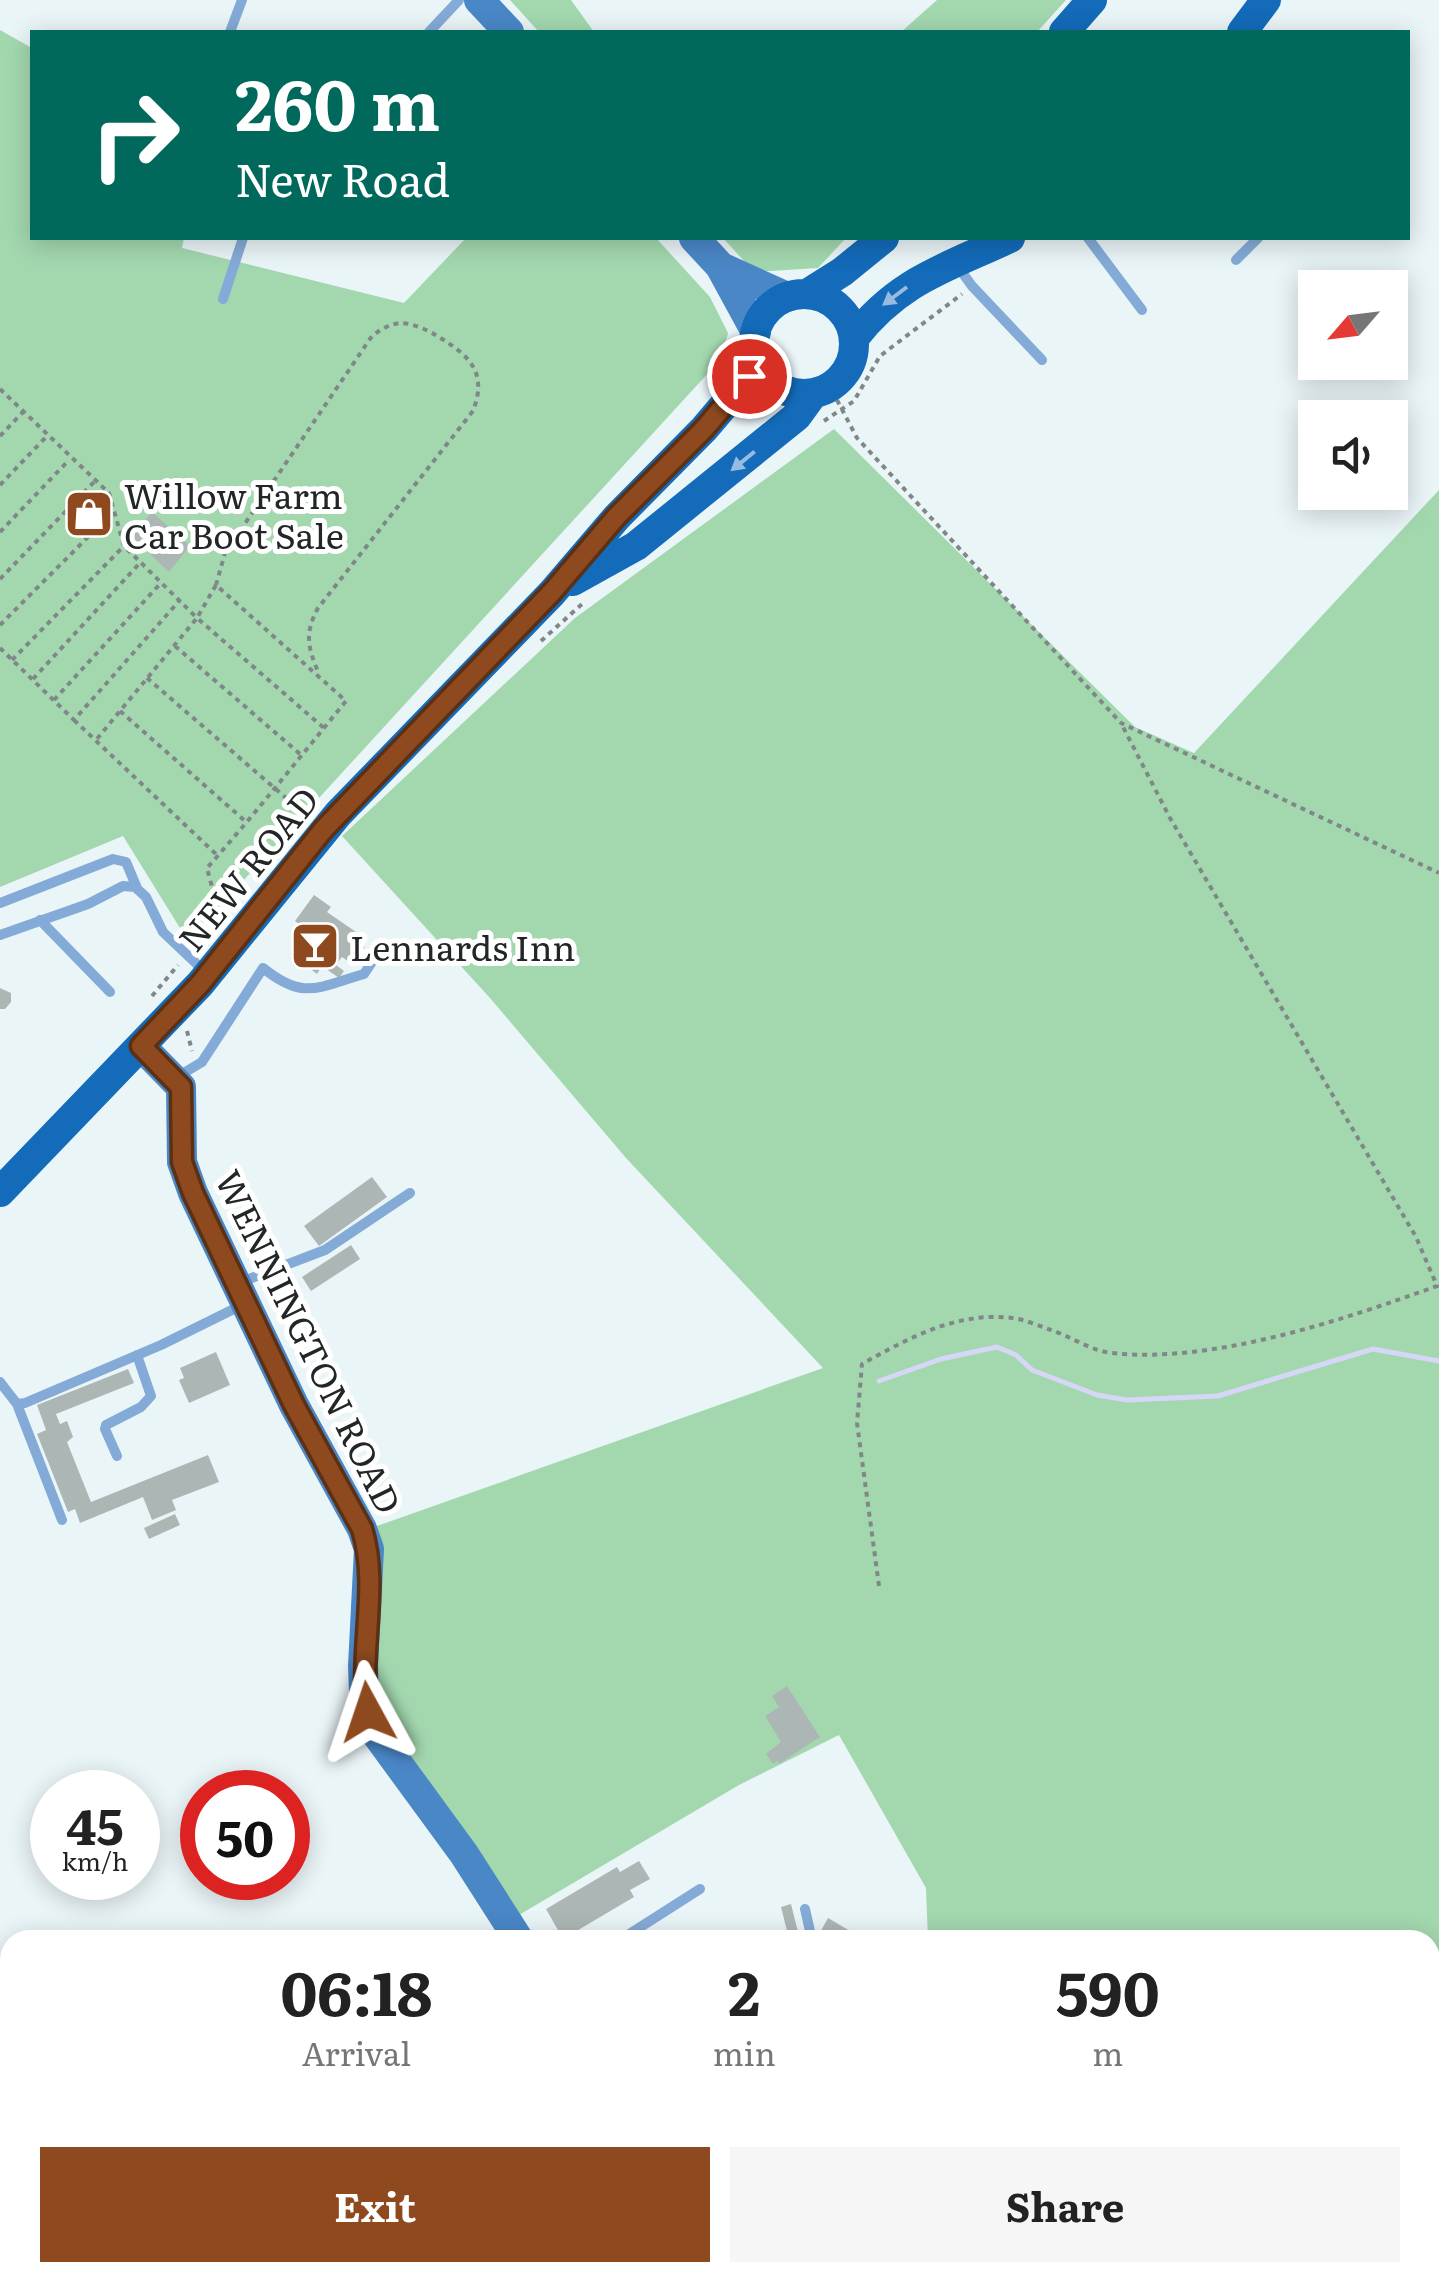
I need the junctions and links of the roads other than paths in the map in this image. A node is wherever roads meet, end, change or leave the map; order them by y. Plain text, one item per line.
1 (242, 0) edge
2 (459, 0) edge
3 (479, 0) edge
4 (1092, 0) edge
5 (1266, 0) edge
6 (231, 30) edge
7 (431, 30) edge
8 (507, 30) edge
9 (1066, 30) edge
10 (1244, 30) edge
11 (243, 240) edge
12 (696, 240) edge
13 (882, 240) edge
14 (1006, 240) edge
15 (1090, 240) edge
16 (1256, 240) edge
17 (1236, 260) dead end
18 (956, 264) junction
19 (720, 266) junction
20 (797, 296) junction
21 (223, 299) dead end
22 (1142, 310) dead end
23 (854, 338) junction
24 (756, 343) junction
25 (1042, 360) dead end
26 (828, 403) junction
27 (552, 592) junction
28 (137, 888) junction
29 (0, 903) edge
30 (40, 920) junction
31 (0, 935) edge
32 (381, 948) dead end
33 (197, 965) junction
34 (110, 992) dead end
35 (141, 1046) junction
36 (186, 1072) junction
37 (0, 1192) edge
38 (410, 1192) dead end
39 (240, 1294) junction
40 (137, 1356) junction
41 (0, 1382) edge
42 (17, 1404) junction
43 (117, 1456) dead end
44 (62, 1520) dead end
45 (700, 1889) dead end
46 (804, 1909) dead end
47 (513, 1930) edge
48 (636, 1930) edge
49 (809, 1930) edge

1 - 6 lane
2 - 7 lane
3 - 8 main road
4 - 9 main road
5 - 10 main road
11 - 21 lane
12 - 19 main road
13 - 20 main road
14 - 18 main road
15 - 22 lane
16 - 17 lane
18 -> 23 main road
18 - 25 lane
19 - 20 main road
19 - 24 main road
20 - 23 main road
20 - 24 main road
23 - 26 main road
24 - 26 main road
24 - 27 main road, NEW ROAD
26 -> 27 main road, NEW ROAD
27 - 33 main road, NEW ROAD
28 - 29 lane
28 - 30 lane
28 - 33 lane
30 - 31 lane
30 - 34 lane
32 - 36 lane
33 - 35 main road, NEW ROAD
35 - 36 main road
35 - 37 main road, NEW ROAD
36 - 39 main road, WENNINGTON ROAD
38 - 39 lane
39 - 40 lane
39 - 47 main road, WENNINGTON ROAD
40 - 42 lane
40 - 43 lane
41 - 42 lane
42 - 44 lane
45 - 48 lane
46 - 49 lane

